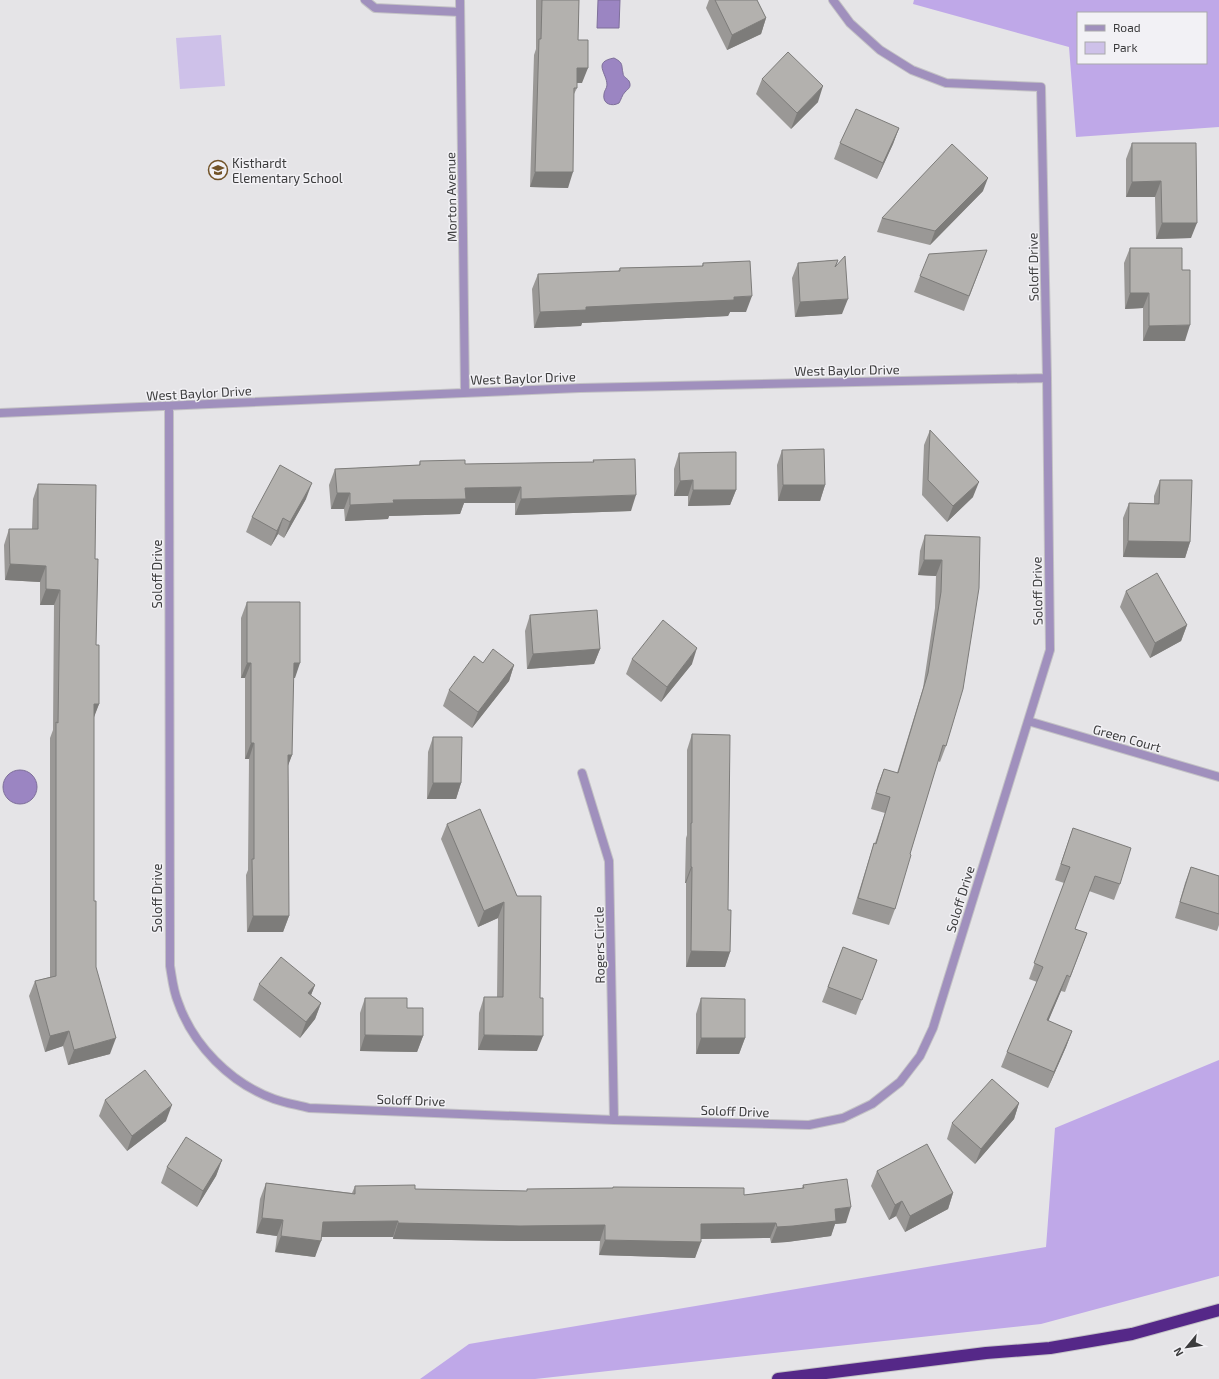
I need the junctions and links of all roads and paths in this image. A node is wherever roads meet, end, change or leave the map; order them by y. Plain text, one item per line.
1 (365, 0) edge
2 (460, 0) edge
3 (833, 0) edge
4 (460, 12) junction
5 (1047, 378) junction
6 (465, 393) junction
7 (169, 406) junction
8 (0, 413) edge
9 (1028, 721) junction
10 (582, 773) dead end
11 (1219, 777) edge
12 (614, 1120) junction
13 (1219, 1310) edge
14 (778, 1379) edge

1 - 4 street
2 - 4 street, Morton Avenue
3 - 5 street, Soloff Drive
4 - 6 street, Morton Avenue
5 - 6 street, West Baylor Drive
5 - 9 street, Soloff Drive
6 - 7 street, West Baylor Drive
7 - 8 street, West Baylor Drive
7 - 12 street, Soloff Drive
9 - 11 street, Green Court
9 - 12 street, Soloff Drive
10 - 12 street, Rogers Circle
13 - 14 highway

